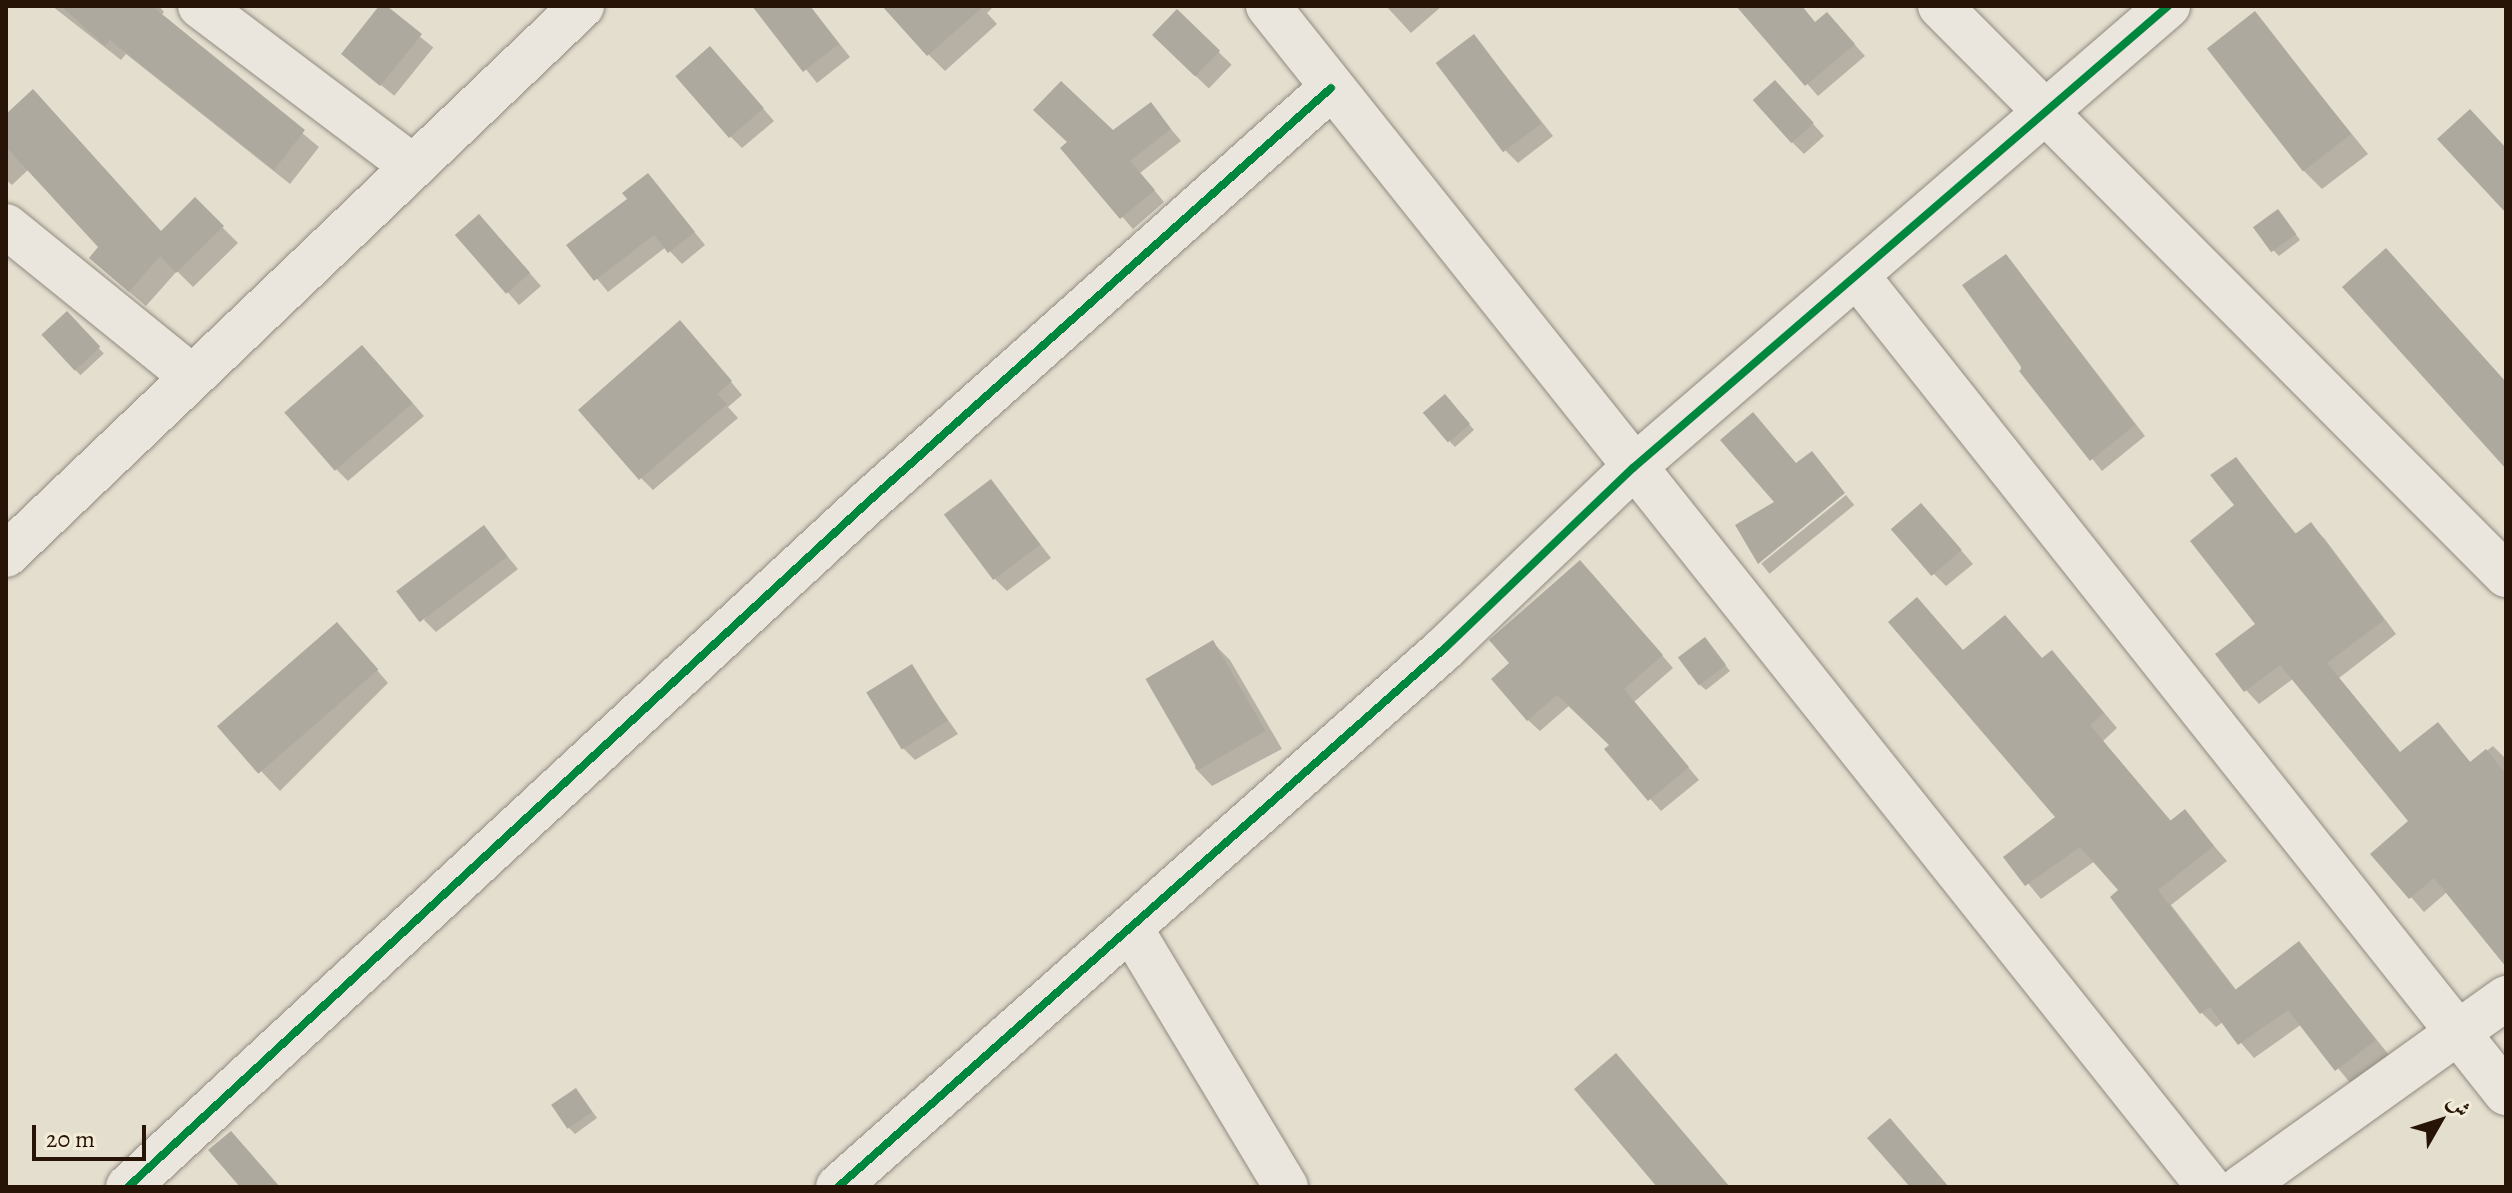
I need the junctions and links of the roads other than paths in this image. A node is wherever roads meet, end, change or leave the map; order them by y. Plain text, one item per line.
1 (200, 6) edge
2 (582, 6) edge
3 (1268, 6) edge
4 (1940, 6) edge
5 (2168, 6) edge
6 (1331, 88) junction
7 (2044, 110) junction
8 (412, 166) junction
9 (6, 226) edge
10 (1858, 277) junction
11 (190, 375) junction
12 (1633, 468) junction
13 (6, 555) edge
14 (2506, 575) edge
15 (1131, 929) junction
16 (2506, 998) edge
17 (2456, 1036) junction
18 (2506, 1093) edge
19 (128, 1187) edge
20 (838, 1187) edge
21 (1286, 1187) edge
22 (2209, 1187) edge
23 (2242, 1187) edge

1 - 8 street
2 - 8 street
3 - 6 street
4 - 7 street
5 - 7 street
6 - 12 street
6 - 19 street
7 - 10 street
7 - 14 street
8 - 11 street
9 - 11 street
10 - 12 street
10 - 17 street
11 - 13 street
12 - 15 street
12 - 22 street
15 - 20 street
15 - 21 street
16 - 17 street
17 - 18 street
17 - 23 street

